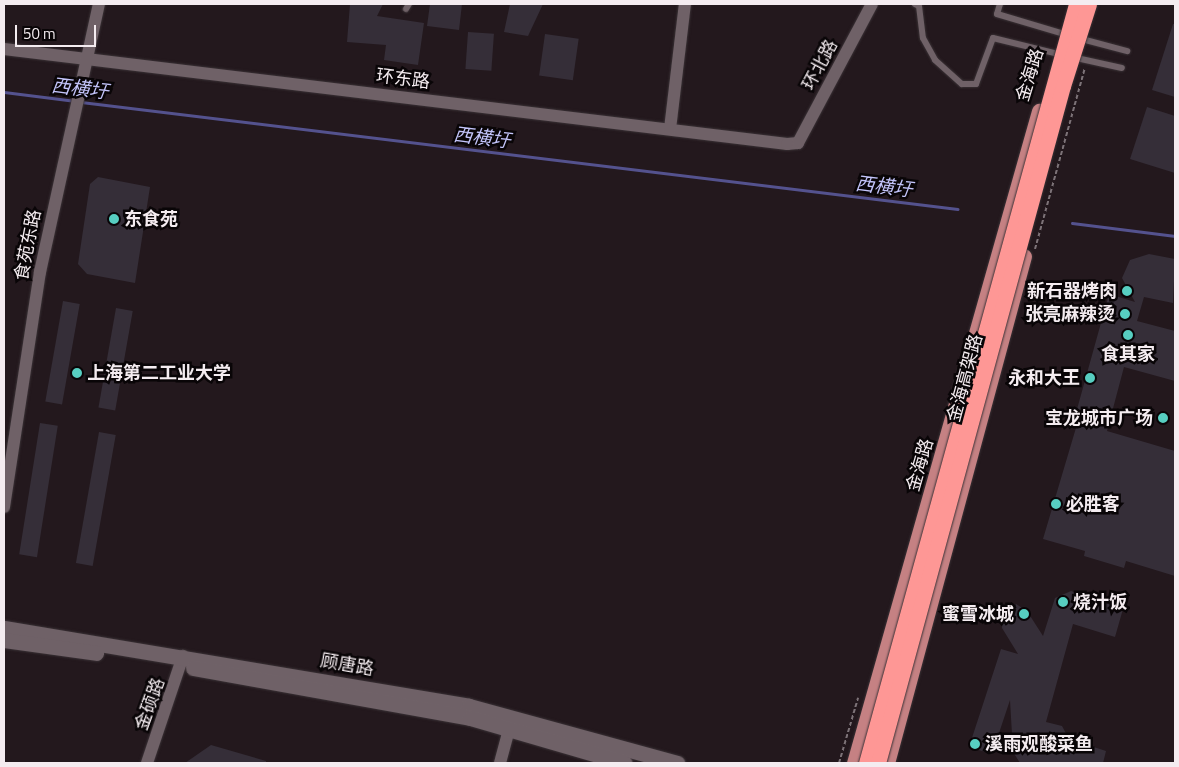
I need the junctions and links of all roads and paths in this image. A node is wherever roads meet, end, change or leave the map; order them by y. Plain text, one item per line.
1 (99, 4) edge
2 (685, 4) edge
3 (872, 4) edge
4 (915, 4) edge
5 (1000, 4) edge
6 (1071, 4) edge
7 (1076, 4) edge
8 (1089, 4) edge
9 (1096, 4) edge
10 (1062, 33) junction
11 (1084, 40) junction
12 (4, 50) edge
13 (1127, 51) dead end
14 (1056, 53) junction
15 (86, 59) junction
16 (1078, 59) junction
17 (1122, 68) dead end
18 (670, 129) junction
19 (798, 143) joint
20 (4, 507) edge
21 (4, 628) edge
22 (4, 640) edge
23 (182, 661) junction
24 (511, 723) junction
25 (147, 763) edge
26 (500, 763) edge
27 (625, 763) edge
28 (677, 763) edge
29 (854, 763) edge
30 (866, 763) edge
31 (878, 763) edge
32 (887, 763) edge

1 - 15 street, 食苑东路
2 - 18 street
3 - 19 street, 环北路
4 - 14 lane
5 - 10 lane
6 - 10 main road, 金海路
7 - 30 highway, 金海高架路, bridge
8 - 31 highway, 金海高架路, bridge
9 - 11 main road
10 - 11 lane
10 - 14 main road, 金海路
11 - 13 lane
11 - 16 main road
12 - 15 street, 环东路
14 - 16 lane
14 - 29 main road, 金海路
15 - 18 street, 环东路
15 - 20 street, 食苑东路
16 - 17 lane
16 - 32 main road
18 - 19 street, 环东路
21 - 23 main road, 顾唐路
22 - 23 main road, 顾唐路
23 - 24 main road, 顾唐路
23 - 25 street, 金硕路
24 - 26 street
24 - 27 main road, 顾唐路
24 - 28 main road, 顾唐路

